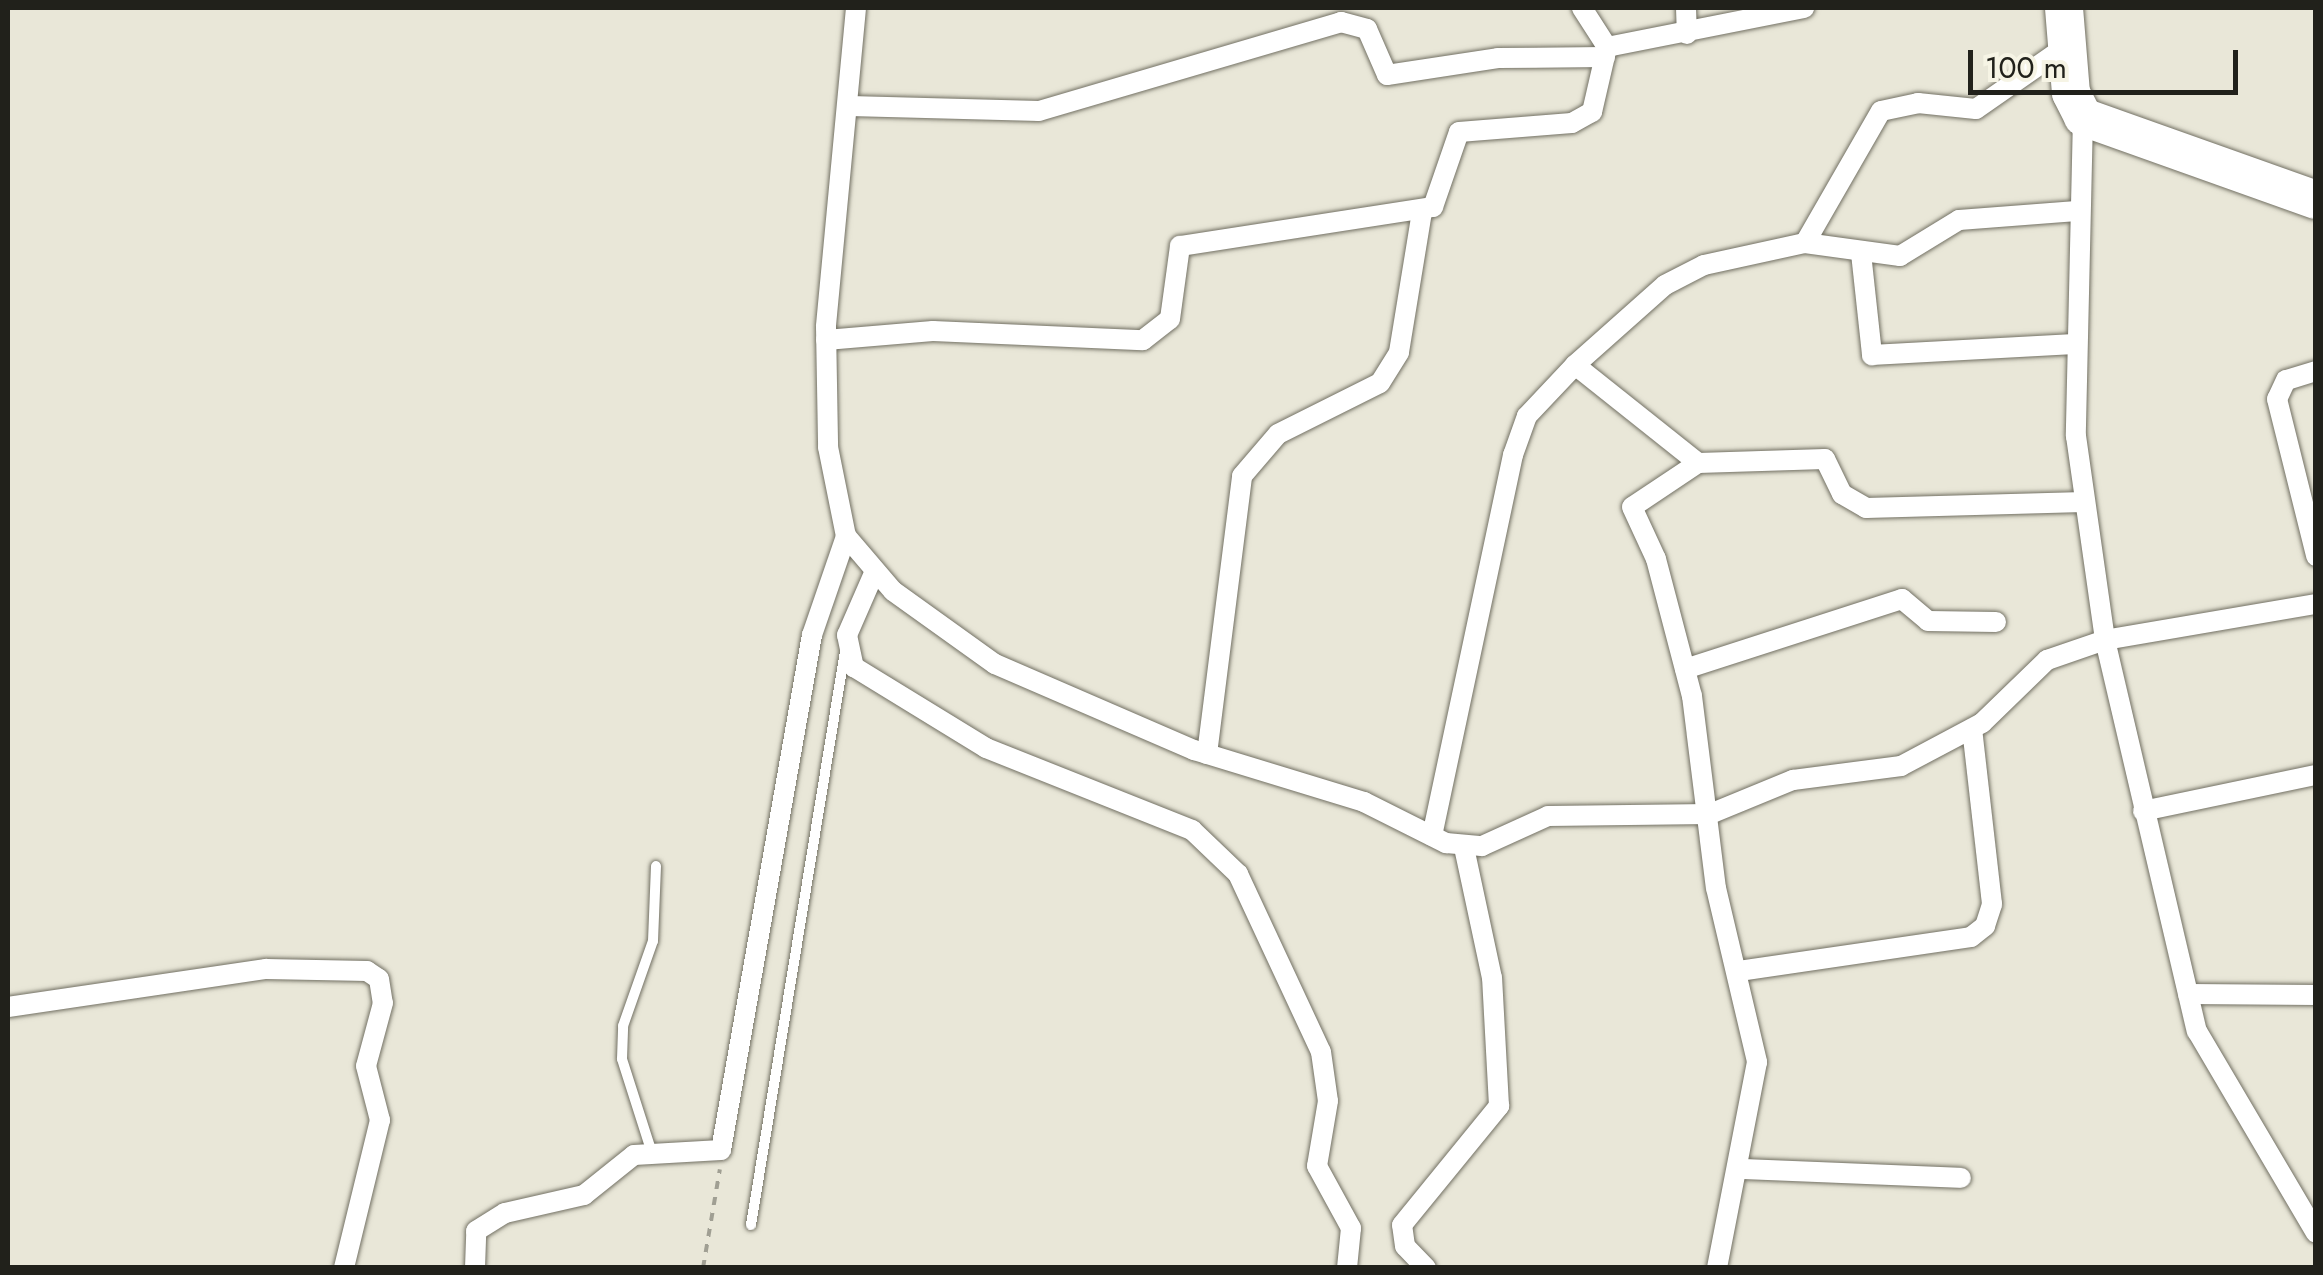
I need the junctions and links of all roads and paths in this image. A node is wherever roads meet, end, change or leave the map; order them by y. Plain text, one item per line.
1 (856, 8) edge
2 (1582, 8) edge
3 (1686, 8) edge
4 (1804, 8) edge
5 (2064, 8) edge
6 (1687, 34) junction
7 (2066, 48) junction
8 (1606, 52) junction
9 (850, 106) junction
10 (2083, 117) junction
11 (2316, 200) edge
12 (1422, 211) junction
13 (2077, 211) junction
14 (1805, 242) junction
15 (1861, 252) junction
16 (826, 340) junction
17 (2074, 344) junction
18 (1575, 365) junction
19 (2316, 371) edge
20 (1698, 463) junction
21 (2084, 502) junction
22 (846, 536) junction
23 (2316, 556) edge
24 (875, 572) junction
25 (2316, 604) edge
26 (1996, 622) dead end
27 (847, 635) junction
28 (2105, 640) junction
29 (1685, 669) junction
30 (1972, 729) junction
31 (1206, 754) junction
32 (2316, 774) edge
33 (2143, 812) junction
34 (1710, 814) junction
35 (1432, 836) junction
36 (1464, 847) junction
37 (656, 866) dead end
38 (1739, 972) junction
39 (2188, 994) junction
40 (2316, 995) edge
41 (8, 1008) edge
42 (722, 1150) junction
43 (652, 1154) junction
44 (1741, 1169) junction
45 (1961, 1178) dead end
46 (751, 1225) dead end
47 (2316, 1233) edge
48 (344, 1268) edge
49 (475, 1268) edge
50 (703, 1268) edge
51 (1347, 1268) edge
52 (1426, 1268) edge
53 (1717, 1268) edge

1 - 9 street
2 - 8 street
3 - 6 street
4 - 6 street
5 - 7 highway
6 - 8 street
7 - 10 highway
7 - 14 street
8 - 9 street
8 - 12 street
9 - 16 street
10 - 11 highway
10 - 13 street
12 - 16 street
12 - 31 street
13 - 15 street
13 - 17 street
14 - 15 street
14 - 18 street
15 - 17 street
16 - 22 street
17 - 21 street
18 - 20 street
18 - 35 street
19 - 23 street
20 - 21 street
20 - 29 street
21 - 28 street
22 - 24 street
22 - 42 street
24 - 27 street
24 - 31 street
25 - 28 street
26 - 29 street
27 - 46 lane
27 - 51 street
28 - 30 street
28 - 33 street
29 - 34 street
30 - 34 street
30 - 38 street
31 - 35 street
32 - 33 street
33 - 39 street
34 - 36 street
34 - 38 street
35 - 36 street
36 - 52 street
37 - 43 lane
38 - 44 street
39 - 40 street
39 - 47 street
41 - 48 street
42 - 43 street
42 - 50 path
43 - 49 street
44 - 45 street
44 - 53 street

